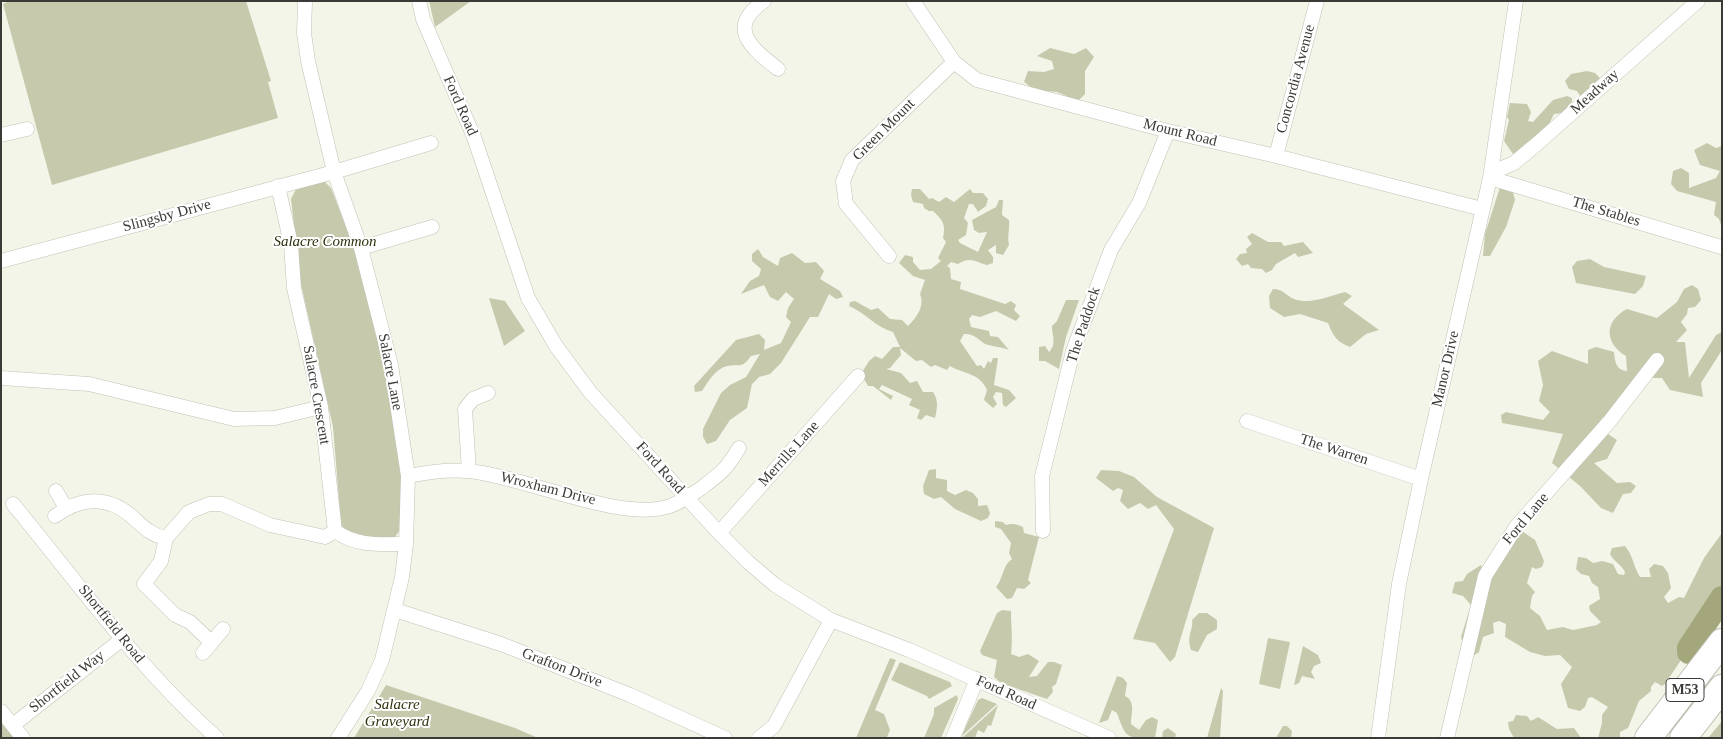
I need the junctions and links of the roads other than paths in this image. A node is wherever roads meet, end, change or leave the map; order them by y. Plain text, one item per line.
1 (305, 1) edge
2 (419, 1) edge
3 (764, 1) edge
4 (913, 1) edge
5 (1317, 1) edge
6 (1516, 1) edge
7 (1698, 1) edge
8 (954, 62) junction
9 (778, 69) dead end
10 (27, 129) dead end
11 (1168, 131) junction
12 (1, 135) edge
13 (432, 142) dead end
14 (1276, 156) junction
15 (334, 172) junction
16 (1490, 178) junction
17 (278, 186) junction
18 (1482, 209) junction
19 (432, 226) dead end
20 (1721, 247) edge
21 (361, 248) junction
22 (889, 256) dead end
23 (1, 260) edge
24 (1657, 360) dead end
25 (858, 376) dead end
26 (1, 378) edge
27 (488, 393) dead end
28 (321, 407) junction
29 (1247, 421) dead end
30 (739, 448) dead end
31 (469, 471) junction
32 (408, 476) junction
33 (1421, 479) junction
34 (56, 491) dead end
35 (686, 498) junction
36 (13, 504) dead end
37 (335, 531) junction
38 (1043, 531) dead end
39 (719, 533) junction
40 (166, 538) junction
41 (406, 544) junction
42 (395, 610) junction
43 (831, 620) junction
44 (223, 629) dead end
45 (121, 640) junction
46 (1722, 642) edge
47 (978, 680) junction
48 (1722, 688) edge
49 (1, 710) edge
50 (13, 725) junction
51 (24, 738) edge
52 (217, 738) edge
53 (338, 738) edge
54 (726, 738) edge
55 (759, 738) edge
56 (952, 738) edge
57 (1110, 738) edge
58 (1378, 738) edge
59 (1447, 738) edge
60 (1648, 738) edge
61 (1683, 738) edge

1 - 15 street, Salacre Lane
2 - 35 street, Ford Road
3 - 9 street
4 - 8 street, Mount Road
5 - 14 street, Concordia Avenue
6 - 16 street, Manor Drive
7 - 16 street, Meadway
8 - 11 street, Mount Road
8 - 22 street, Green Mount
10 - 12 street
11 - 14 street, Mount Road
11 - 38 street, The Paddock
13 - 15 street, Slingsby Drive
14 - 18 street, Mount Road
15 - 17 street, Slingsby Drive
15 - 21 street, Salacre Lane
16 - 18 street, Manor Drive
16 - 20 street, The Stables
17 - 23 street, Slingsby Drive
17 - 28 street, Salacre Crescent
18 - 33 street, Manor Drive
19 - 21 street
21 - 32 street, Salacre Lane
24 - 59 street, Ford Lane
25 - 39 street, Merrills Lane
26 - 28 street
27 - 31 street
28 - 37 street, Salacre Crescent
29 - 33 street, The Warren
30 - 35 street, Wroxham Drive
31 - 32 street, Wroxham Drive
31 - 35 street, Wroxham Drive
32 - 41 street, Salacre Lane
33 - 58 street, Manor Drive
34 - 40 street
35 - 39 street, Ford Road
36 - 45 street, Shortfield Road
37 - 40 street
37 - 41 street
39 - 43 street, Ford Road
40 - 44 street
41 - 42 street, Salacre Lane
42 - 53 street, Salacre Lane
42 - 54 street, Grafton Drive
43 - 47 street, Ford Road
43 - 55 street
45 - 50 street, Shortfield Way
45 - 52 street, Shortfield Road
46 - 60 highway, M53
47 - 56 street
47 - 57 street, Ford Road
48 - 61 highway, M53
49 - 50 street
50 - 51 street

